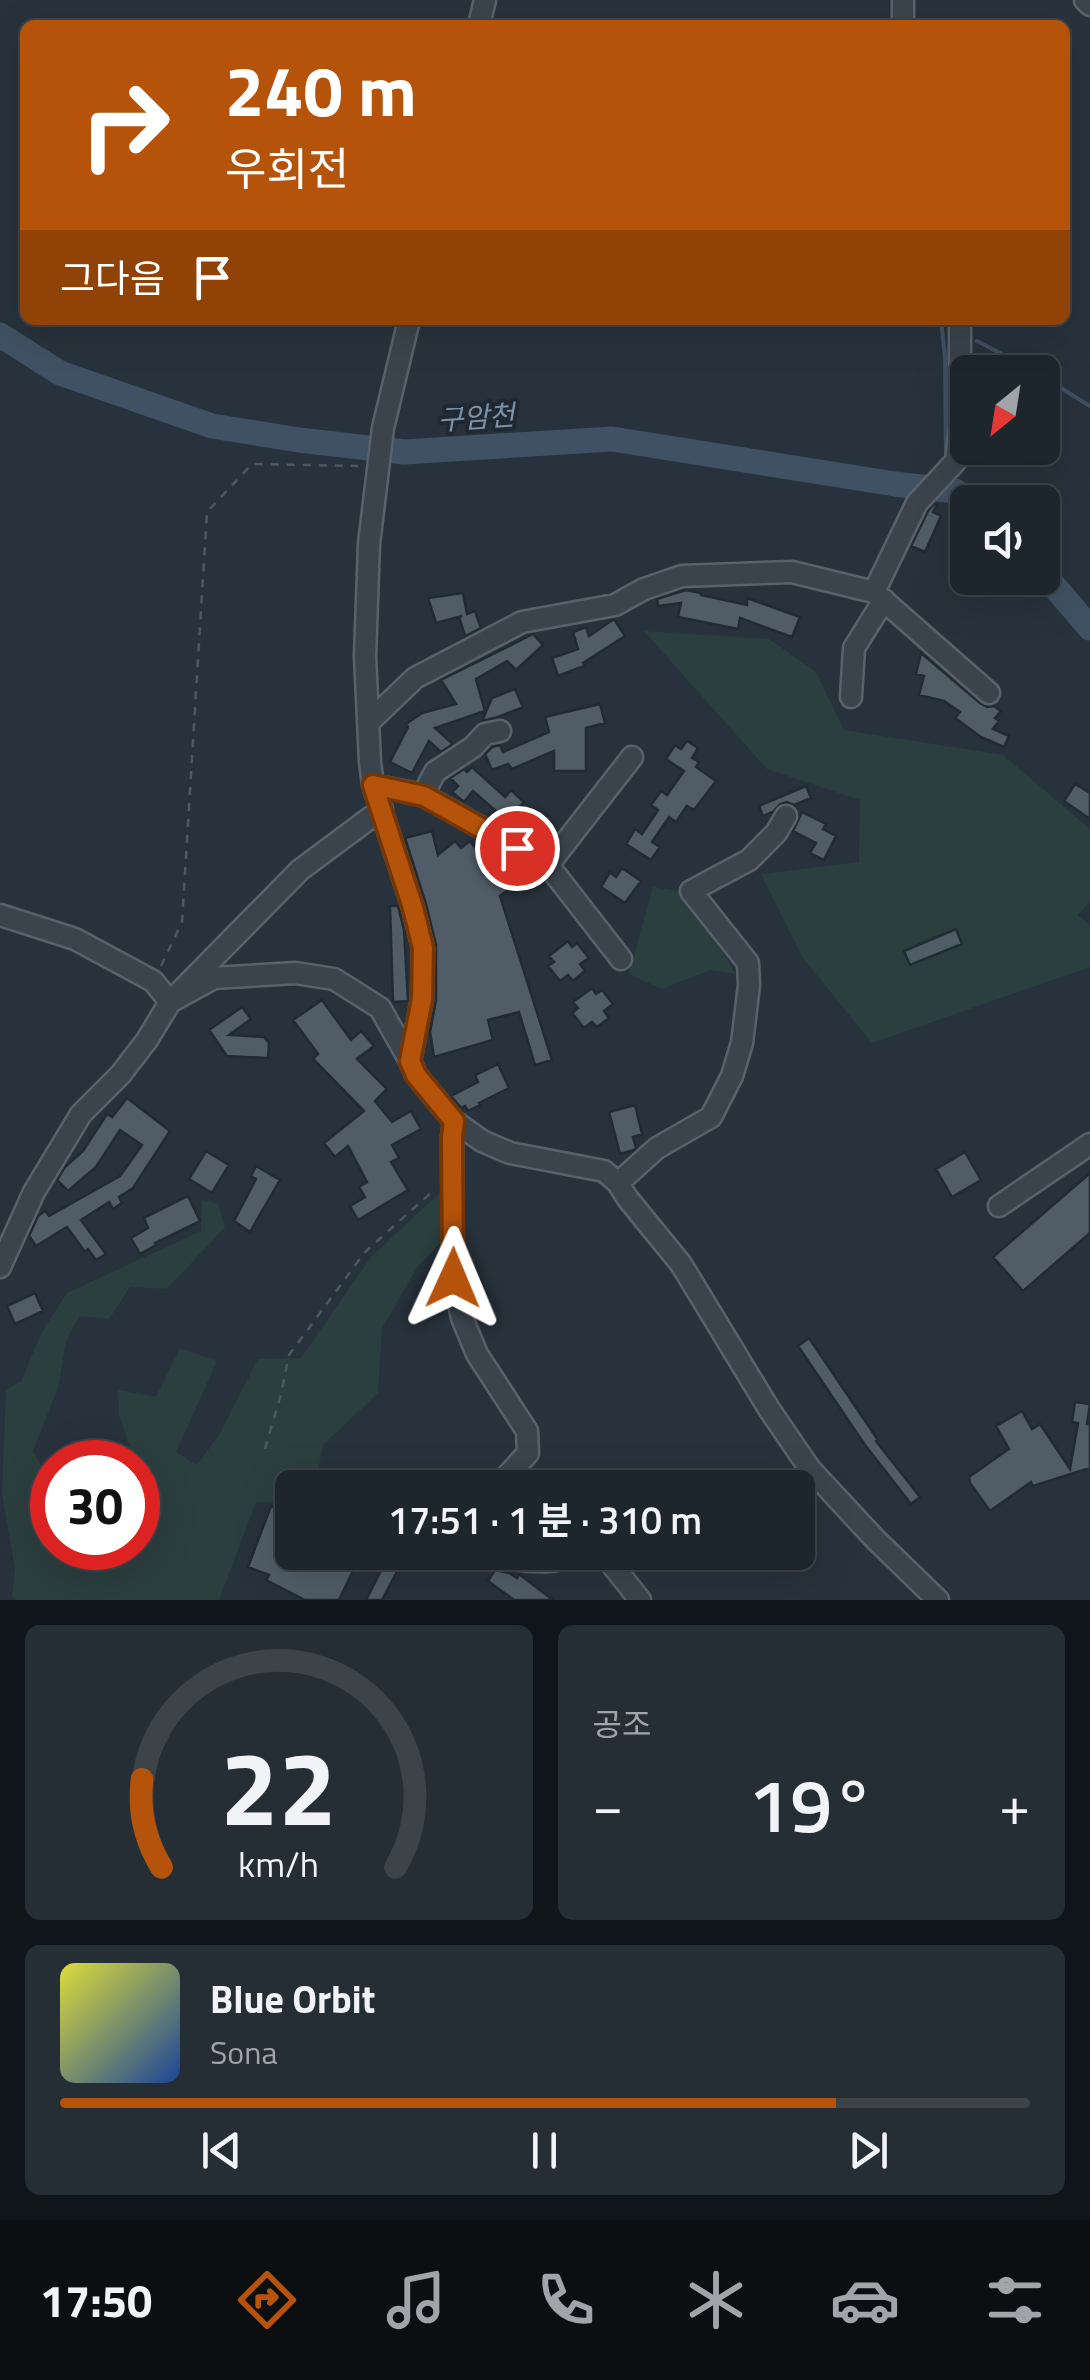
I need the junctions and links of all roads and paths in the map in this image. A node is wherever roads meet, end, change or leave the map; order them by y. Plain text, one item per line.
1 (1085, 0) edge
2 (1090, 6) edge
3 (408, 325) edge
4 (960, 325) edge
5 (378, 468) junction
6 (879, 596) junction
7 (989, 693) dead end
8 (851, 697) dead end
9 (369, 722) junction
10 (500, 731) dead end
11 (632, 757) dead end
12 (373, 785) junction
13 (424, 796) junction
14 (382, 809) junction
15 (786, 816) dead end
16 (548, 866) junction
17 (0, 915) edge
18 (621, 960) dead end
19 (153, 981) junction
20 (170, 1002) junction
21 (410, 1061) junction
22 (454, 1121) junction
23 (1090, 1144) edge
24 (452, 1172) junction
25 (618, 1183) junction
26 (999, 1206) dead end
27 (0, 1266) edge
28 (265, 1448) dead end
29 (513, 1470) edge
30 (616, 1570) edge
31 (640, 1600) edge
32 (938, 1600) edge

1 - 2 street
3 - 5 street
4 - 6 street
5 - 9 street
5 - 19 path
6 - 7 street
6 - 8 street
6 - 9 street
9 - 12 street
10 - 13 street
11 - 16 street
12 - 13 street
12 - 14 street
13 - 16 street
14 - 20 street
14 - 21 street
15 - 25 street
16 - 18 street
17 - 19 street
19 - 20 street
20 - 21 street
20 - 27 street
21 - 22 street
22 - 24 street
22 - 25 street
23 - 26 street
24 - 28 path
24 - 29 street
25 - 32 street
30 - 31 street

